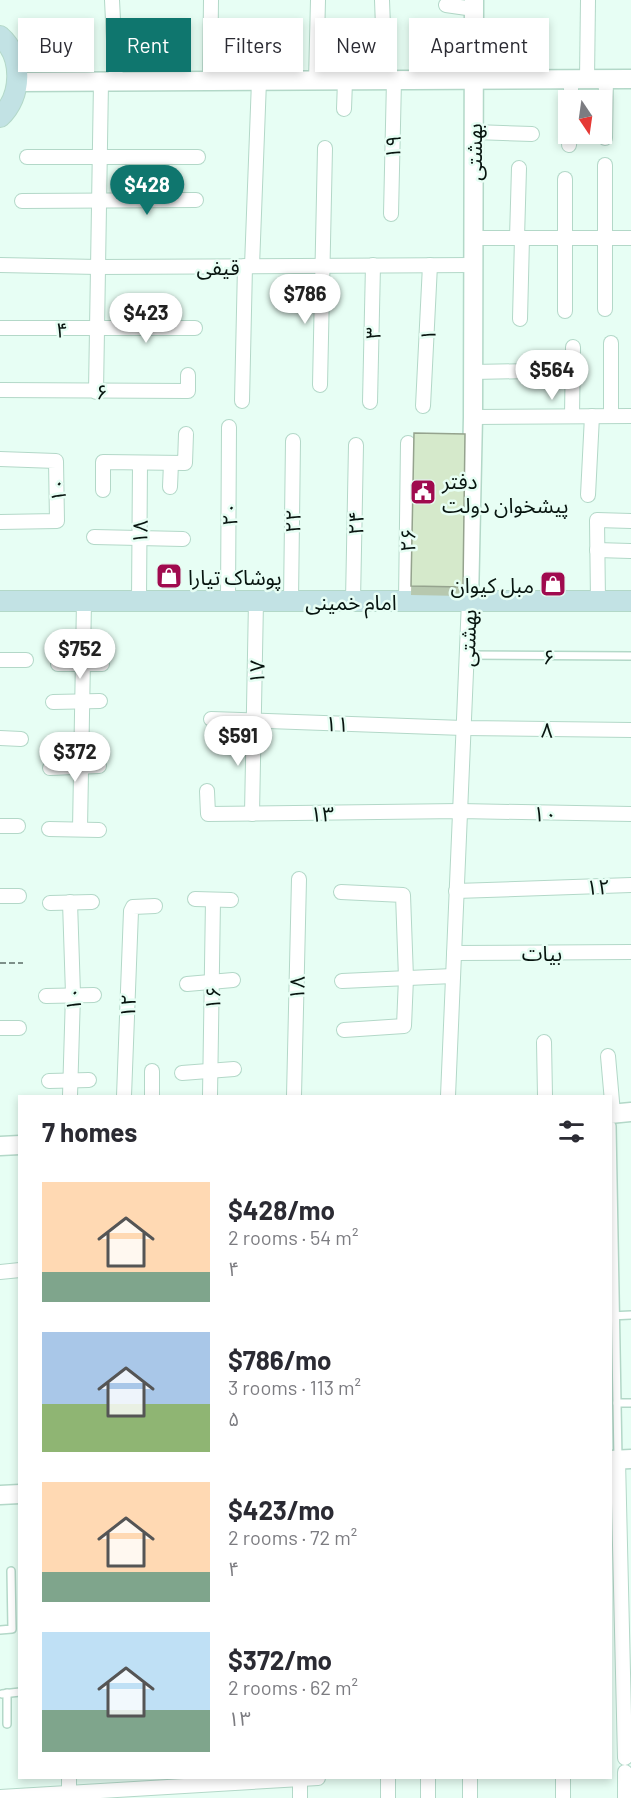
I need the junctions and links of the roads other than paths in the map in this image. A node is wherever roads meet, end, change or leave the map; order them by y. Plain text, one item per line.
1 (112, 0) edge
2 (211, 0) edge
3 (318, 0) edge
4 (382, 0) edge
5 (588, 0) edge
6 (474, 4) edge
7 (446, 5) dead end
8 (0, 36) edge
9 (606, 79) junction
10 (631, 79) edge
11 (389, 80) junction
12 (474, 80) junction
13 (579, 80) junction
14 (210, 81) junction
15 (259, 81) junction
16 (316, 81) junction
17 (345, 81) junction
18 (18, 82) junction
19 (108, 82) junction
20 (575, 90) edge
21 (606, 90) edge
22 (344, 109) dead end
23 (0, 117) edge
24 (474, 132) junction
25 (532, 134) dead end
26 (325, 148) dead end
27 (99, 156) junction
28 (27, 157) dead end
29 (198, 157) dead end
30 (605, 165) dead end
31 (519, 168) dead end
32 (565, 179) dead end
33 (99, 200) junction
34 (196, 200) dead end
35 (22, 201) dead end
36 (391, 214) dead end
37 (473, 238) junction
38 (520, 238) junction
39 (566, 238) junction
40 (605, 238) junction
41 (631, 238) edge
42 (0, 265) edge
43 (321, 265) junction
44 (373, 265) junction
45 (430, 265) junction
46 (472, 265) junction
47 (249, 266) junction
48 (98, 267) junction
49 (604, 309) dead end
50 (565, 311) dead end
51 (520, 319) dead end
52 (0, 328) edge
53 (195, 328) dead end
54 (97, 329) junction
55 (611, 343) dead end
56 (573, 347) dead end
57 (531, 371) dead end
58 (473, 372) junction
59 (188, 375) dead end
60 (320, 385) dead end
61 (0, 390) edge
62 (96, 392) junction
63 (242, 401) dead end
64 (370, 402) dead end
65 (423, 406) dead end
66 (572, 416) junction
67 (592, 416) junction
68 (611, 416) junction
69 (631, 416) edge
70 (472, 417) junction
71 (230, 427) dead end
72 (186, 435) dead end
73 (293, 441) dead end
74 (408, 443) dead end
75 (356, 445) dead end
76 (0, 459) edge
77 (140, 463) junction
78 (171, 463) junction
79 (170, 487) dead end
80 (103, 490) dead end
81 (588, 495) dead end
82 (631, 521) edge
83 (0, 522) edge
84 (94, 537) dead end
85 (139, 538) junction
86 (183, 539) dead end
87 (597, 550) junction
88 (630, 550) edge
89 (0, 601) edge
90 (84, 601) junction
91 (139, 601) junction
92 (228, 601) junction
93 (353, 601) junction
94 (406, 601) junction
95 (469, 601) junction
96 (598, 601) junction
97 (631, 601) edge
98 (256, 602) junction
99 (291, 602) junction
100 (466, 655) junction
101 (631, 656) edge
102 (0, 660) edge
103 (26, 660) dead end
104 (58, 664) dead end
105 (82, 664) junction
106 (102, 664) dead end
107 (53, 702) dead end
108 (81, 702) junction
109 (100, 702) dead end
110 (211, 719) dead end
111 (255, 720) junction
112 (463, 728) junction
113 (631, 730) edge
114 (0, 738) edge
115 (21, 739) dead end
116 (99, 766) dead end
117 (80, 767) junction
118 (50, 768) dead end
119 (207, 791) dead end
120 (460, 811) junction
121 (252, 814) junction
122 (631, 814) edge
123 (0, 826) edge
124 (18, 826) dead end
125 (49, 829) dead end
126 (80, 829) junction
127 (99, 830) dead end
128 (298, 879) dead end
129 (631, 885) edge
130 (456, 891) junction
131 (341, 892) dead end
132 (0, 896) edge
133 (19, 896) dead end
134 (195, 899) dead end
135 (213, 900) junction
136 (231, 900) dead end
137 (70, 902) junction
138 (92, 902) dead end
139 (50, 903) dead end
140 (155, 906) dead end
141 (631, 952) edge
142 (454, 953) junction
143 (453, 976) junction
144 (406, 978) junction
145 (233, 980) dead end
146 (342, 981) dead end
147 (213, 982) junction
148 (187, 984) dead end
149 (73, 994) junction
150 (94, 995) dead end
151 (46, 996) dead end
152 (0, 1028) edge
153 (20, 1028) dead end
154 (344, 1030) dead end
155 (544, 1042) dead end
156 (608, 1056) dead end
157 (234, 1070) dead end
158 (152, 1071) dead end
159 (211, 1072) junction
160 (182, 1073) dead end
161 (90, 1080) dead end
162 (48, 1081) dead end
163 (70, 1081) junction
164 (70, 1095) edge
165 (124, 1095) edge
166 (152, 1095) edge
167 (210, 1095) edge
168 (294, 1095) edge
169 (448, 1095) edge
170 (544, 1095) edge
171 (617, 1116) edge
172 (18, 1145) edge
173 (0, 1146) edge
174 (18, 1270) edge
175 (0, 1272) edge
176 (631, 1315) edge
177 (613, 1316) edge
178 (617, 1403) junction
179 (631, 1403) edge
180 (620, 1460) edge
181 (18, 1494) edge
182 (0, 1495) edge
183 (11, 1571) dead end
184 (16, 1596) edge
185 (0, 1630) edge
186 (18, 1692) edge
187 (7, 1724) dead end
188 (623, 1762) edge
189 (69, 1779) edge
190 (265, 1779) edge
191 (300, 1779) edge
192 (388, 1779) edge
193 (428, 1779) edge
194 (470, 1779) edge
195 (563, 1779) edge
196 (183, 1782) edge
197 (201, 1791) edge
198 (69, 1793) junction
199 (101, 1795) edge
200 (0, 1797) edge
201 (300, 1798) edge
202 (388, 1798) edge
203 (428, 1798) edge
204 (470, 1798) edge
205 (562, 1798) edge
206 (625, 1798) edge

1 - 19 street
2 - 14 street
3 - 16 street
4 - 11 street, ۱۹
5 - 13 street
6 - 7 street
6 - 12 street, بهشتی
8 - 18 main road
9 - 10 street
9 - 13 street
9 - 21 street
11 - 12 street
11 - 17 street
11 - 36 street, ۱۹
12 - 13 street
12 - 24 street, بهشتی
13 - 20 street
14 - 15 street
14 - 19 street
15 - 16 street
15 - 47 street
16 - 17 street
17 - 22 street
18 - 19 street
18 - 23 main road
19 - 27 street
24 - 25 street
24 - 37 street, بهشتی
26 - 43 street
27 - 28 street
27 - 29 street
27 - 33 street
30 - 40 street
31 - 38 street
32 - 39 street
33 - 34 street
33 - 35 street
33 - 48 street
37 - 38 street
37 - 46 street, بهشتی
38 - 39 street
38 - 51 street
39 - 40 street
39 - 50 street
40 - 41 street
40 - 49 street
42 - 48 street, قیفی
43 - 44 street, قیفی
43 - 47 street, قیفی
43 - 60 street
44 - 45 street, قیفی
44 - 64 street, ۳
45 - 46 street, قیفی
45 - 65 street, ۱
46 - 58 street, بهشتی
47 - 48 street, قیفی
47 - 63 street
48 - 54 street
52 - 54 street, ۴
53 - 54 street, ۴
54 - 62 street
55 - 68 street
56 - 66 street
57 - 58 street
58 - 70 street, بهشتی
59 - 62 street, ۶
61 - 62 street, ۶
66 - 67 street
66 - 70 street
67 - 68 street
67 - 81 street
68 - 69 street
70 - 95 street, بهشتی
71 - 92 street, ۲۰
72 - 78 street
73 - 99 street, ۲۲
74 - 94 street, ۲۶
75 - 93 street, ۲۴
76 - 83 street, ۱۰
77 - 78 street
77 - 80 street
77 - 85 street, ۱۸
78 - 79 street
82 - 87 street
84 - 85 street
85 - 86 street
85 - 91 street, ۱۸
87 - 88 street
87 - 96 street
89 - 90 main road, امام خمینی
90 - 91 main road, امام خمینی
90 - 105 street
91 - 92 main road, امام خمینی
92 - 98 main road, امام خمینی
93 - 94 main road, امام خمینی
93 - 99 main road, امام خمینی
94 - 95 main road, امام خمینی
95 - 96 main road, امام خمینی
95 - 100 street, بهشتی
96 - 97 main road, امام خمینی
98 - 99 main road, امام خمینی
98 - 111 street, ۱۷
100 - 101 lane, ۶
100 - 112 street, بهشتی
102 - 103 street
104 - 105 street
105 - 106 street
105 - 108 street
107 - 108 street
108 - 109 street
108 - 117 street
110 - 111 street, ۱۱
111 - 112 street, ۱۱
111 - 121 street, ۱۷
112 - 113 street, ۸
112 - 120 street, بهشتی
114 - 115 street
116 - 117 street
117 - 118 street
117 - 126 street
119 - 121 street, ۱۳
120 - 121 street, ۱۳
120 - 122 street, ۱۰
120 - 130 street, بهشتی
123 - 124 street
125 - 126 street
126 - 127 street
128 - 168 street, ۱۸
129 - 130 street, ۱۲
130 - 142 street, بهشتی
131 - 144 street
132 - 133 street
134 - 135 street
135 - 136 street
135 - 147 street, ۱۶
137 - 138 street
137 - 139 street
137 - 149 street, ۱۰
140 - 165 street, ۱۲
141 - 142 street, بیات
142 - 143 street, بهشتی
143 - 144 street
143 - 169 street, بهشتی
144 - 146 street
144 - 154 street
145 - 147 street
147 - 148 street
147 - 159 street, ۱۶
149 - 150 street
149 - 151 street
149 - 163 street, ۱۰
152 - 153 street
155 - 170 street
156 - 171 street
157 - 159 street
158 - 166 street
159 - 160 street
159 - 167 street, ۱۶
161 - 163 street
162 - 163 street
163 - 164 street, ۱۰
171 - 177 lane
172 - 173 street
174 - 175 street
176 - 177 lane
177 - 178 lane
178 - 179 lane
178 - 180 lane
180 - 188 street
181 - 182 street
183 - 184 lane
184 - 185 lane
186 - 187 lane
188 - 206 street
189 - 198 street
190 - 191 street
190 - 197 street
191 - 201 street
192 - 202 street
193 - 203 street
194 - 204 street
195 - 205 street
196 - 197 street
196 - 199 street
198 - 199 street
198 - 200 street

